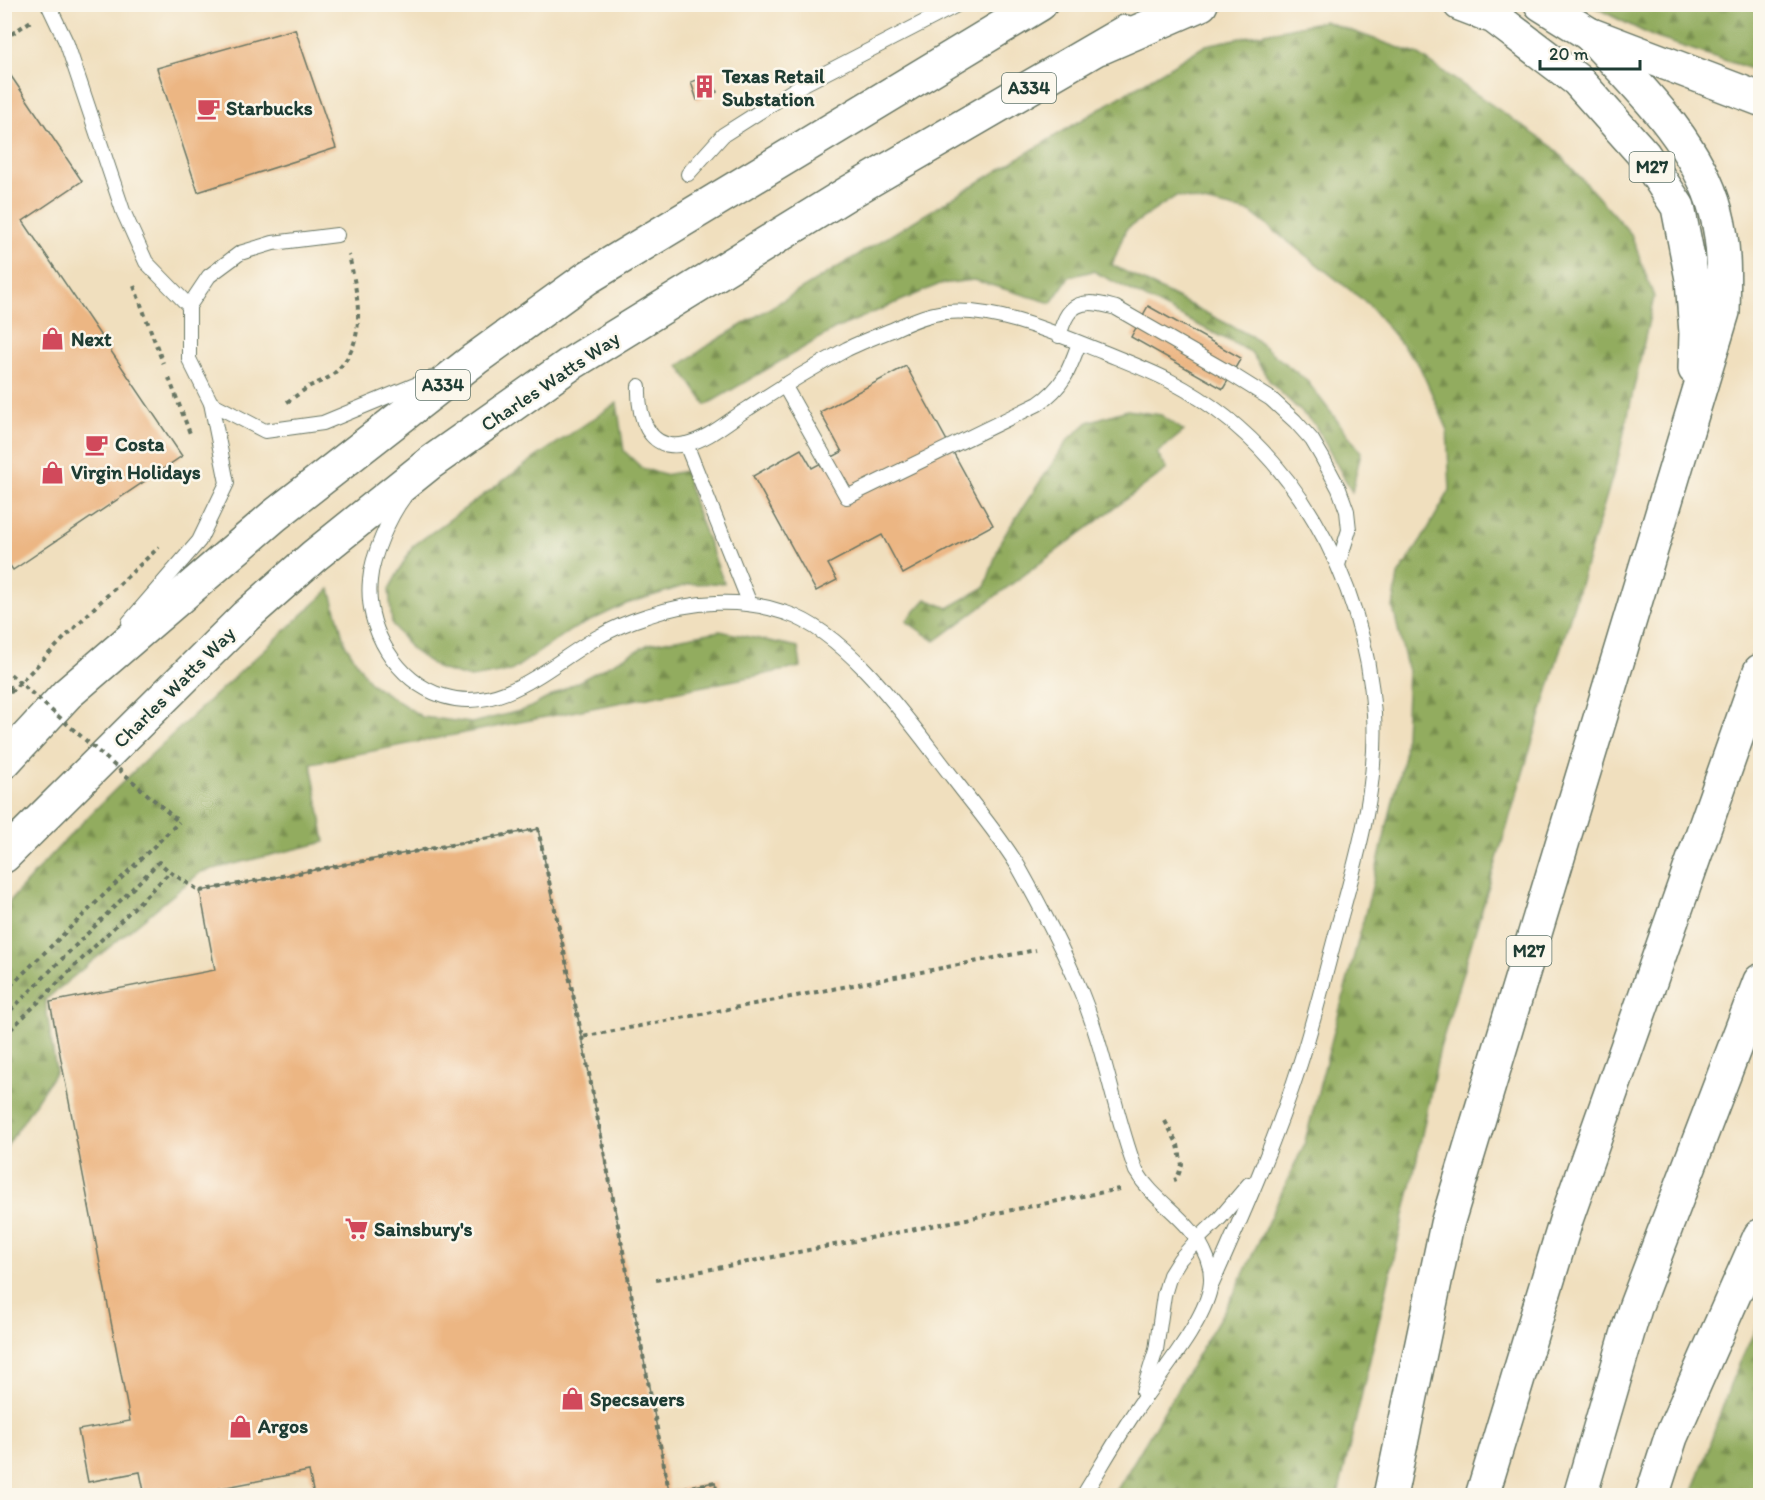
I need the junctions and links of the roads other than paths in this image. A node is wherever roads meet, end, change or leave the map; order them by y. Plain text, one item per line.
1 (48, 4) edge
2 (959, 4) edge
3 (1040, 4) edge
4 (1170, 4) edge
5 (1201, 4) edge
6 (1460, 4) edge
7 (1541, 4) edge
8 (1589, 34) junction
9 (1101, 46) junction
10 (1761, 99) edge
11 (688, 174) dead end
12 (337, 235) dead end
13 (189, 306) junction
14 (1059, 336) junction
15 (1079, 343) junction
16 (476, 359) junction
17 (784, 385) junction
18 (639, 386) dead end
19 (211, 403) junction
20 (1693, 413) junction
21 (686, 444) junction
22 (430, 463) junction
23 (1338, 565) junction
24 (750, 604) junction
25 (1761, 671) edge
26 (67, 694) junction
27 (4, 762) edge
28 (4, 856) edge
29 (1761, 981) edge
30 (1273, 1140) junction
31 (1761, 1236) edge
32 (1198, 1239) junction
33 (1209, 1290) junction
34 (1136, 1411) junction
35 (1083, 1496) edge
36 (1390, 1496) edge
37 (1482, 1496) edge
38 (1580, 1496) edge
39 (1652, 1496) edge

1 - 13 lane
2 - 11 lane
3 - 16 main road, A334
4 - 9 main road, Charles Watts Way / A334
5 - 9 main road
6 - 20 main road, M27
7 - 8 main road
8 - 10 main road
8 - 20 main road, M27
9 - 22 main road, Charles Watts Way / A334
12 - 13 lane
13 - 19 lane
14 - 15 lane
14 - 17 lane
14 - 23 lane
15 - 17 lane
15 - 23 lane
16 - 19 lane
16 - 26 main road, A334
17 - 21 lane
18 - 21 lane
19 - 26 lane
20 - 36 main road, M27
21 - 24 lane
22 - 24 lane
22 - 28 main road, Charles Watts Way / A334
23 - 30 lane
24 - 32 lane
25 - 37 main road
26 - 27 main road, A334
29 - 38 main road
30 - 32 lane
30 - 33 lane
31 - 39 main road
32 - 33 lane
32 - 34 lane
33 - 34 lane
34 - 35 lane

